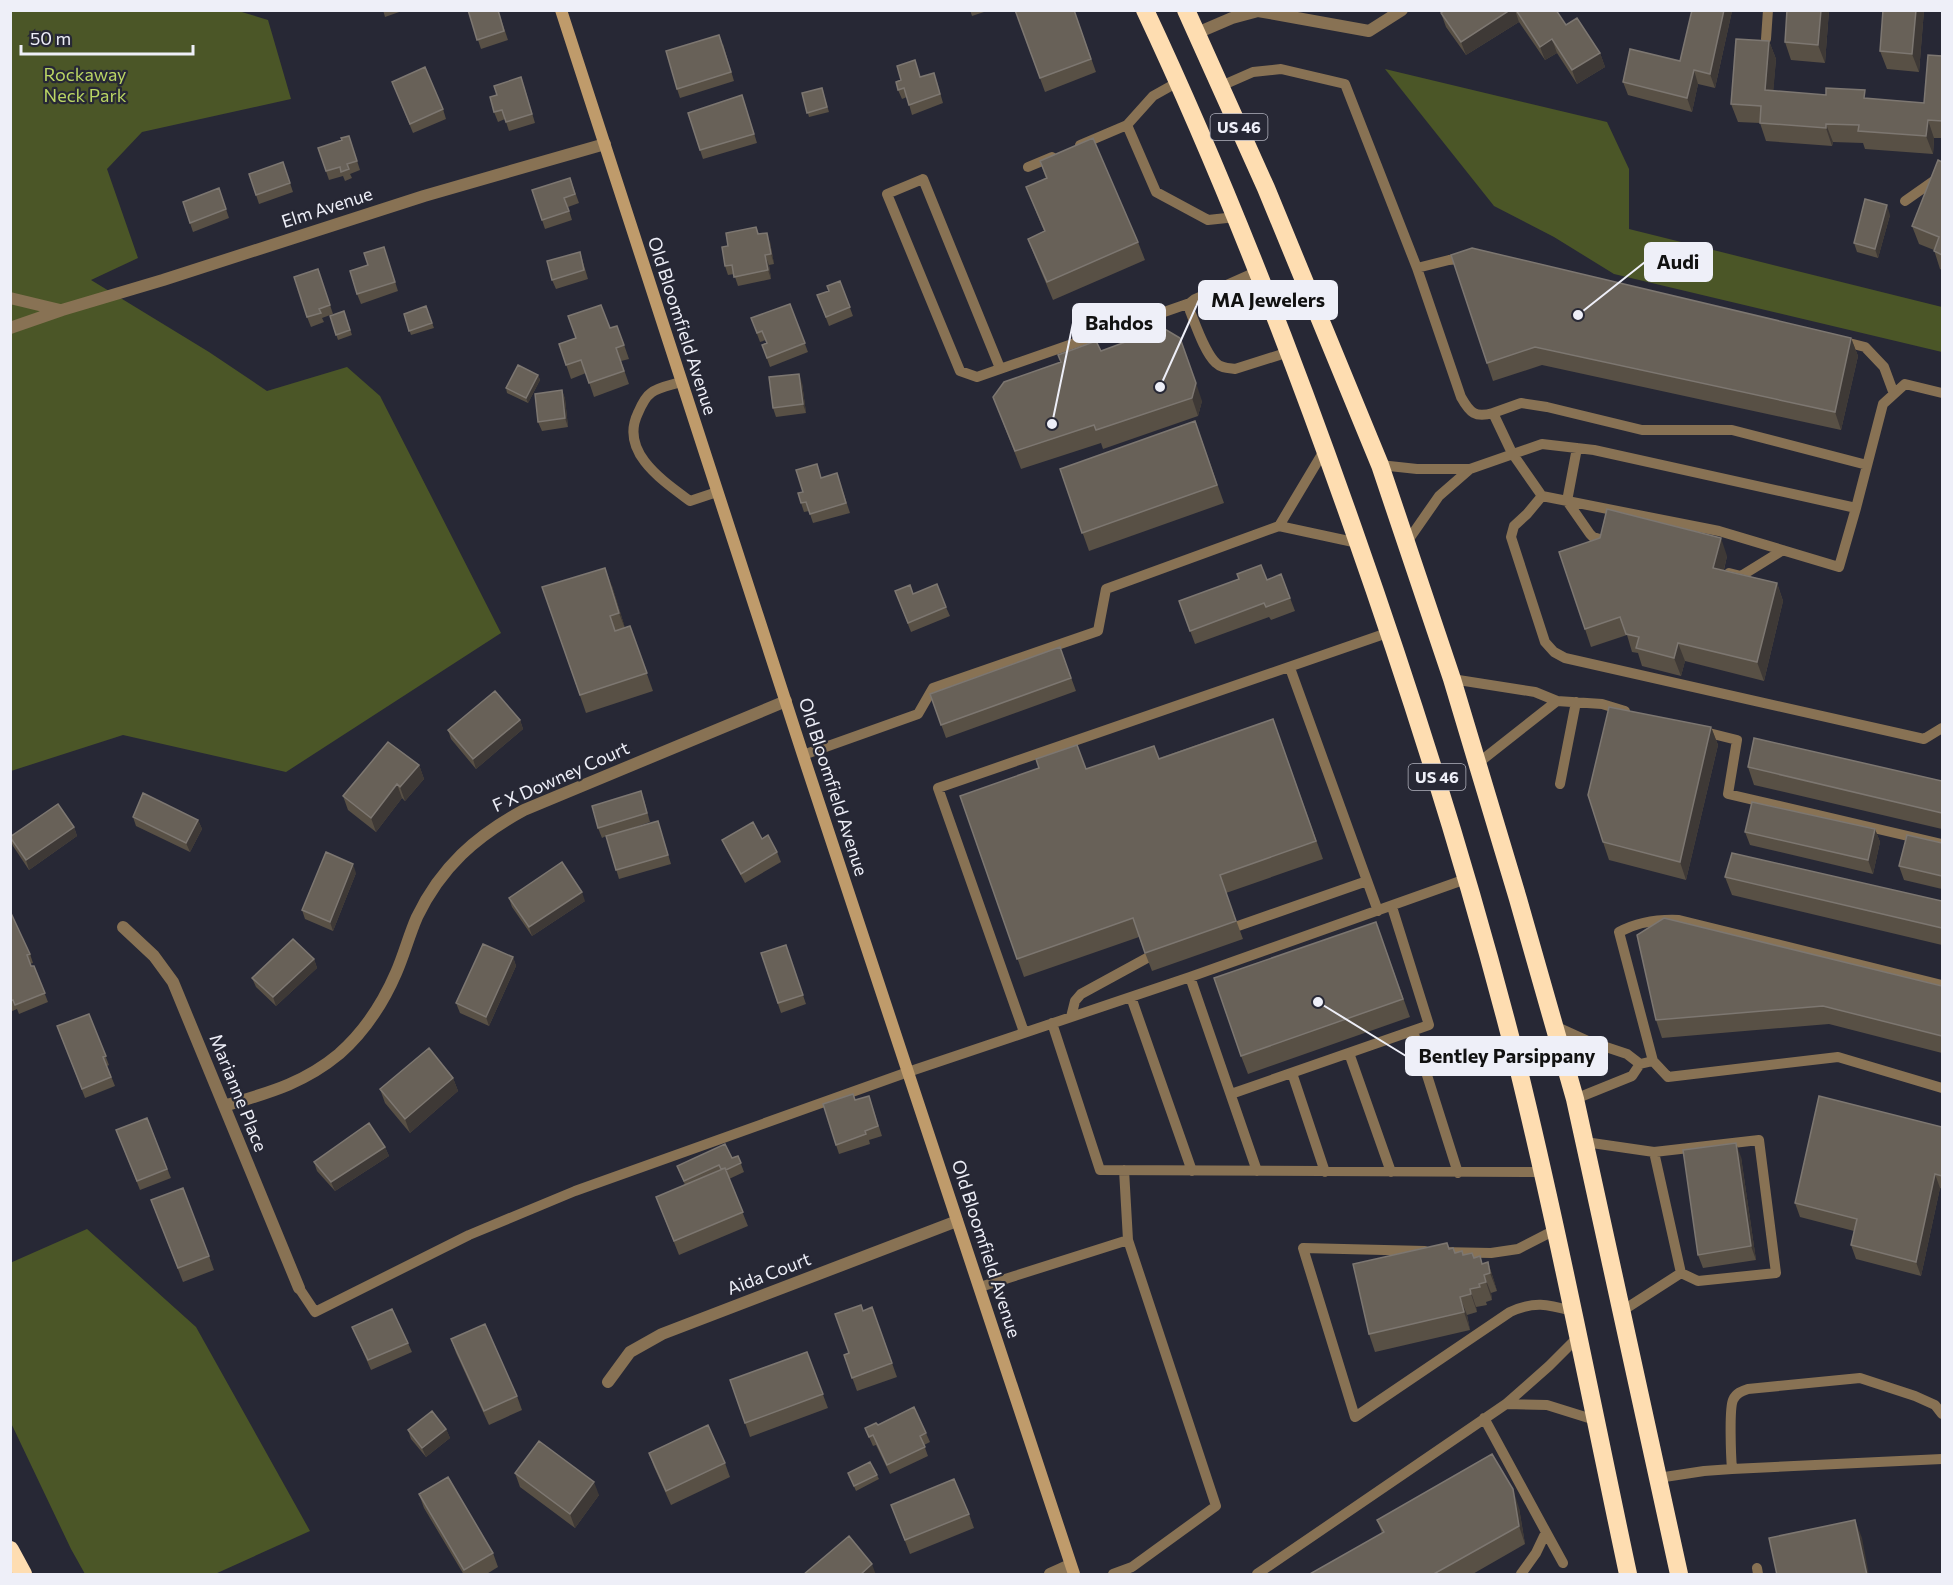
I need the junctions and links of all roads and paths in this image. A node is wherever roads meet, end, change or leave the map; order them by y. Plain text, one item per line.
1 (561, 10) edge
2 (1145, 10) edge
3 (1186, 10) edge
4 (1402, 10) edge
5 (1768, 10) edge
6 (1389, 15) edge
7 (1197, 33) junction
8 (1766, 39) edge
9 (1178, 82) junction
10 (1221, 86) junction
11 (1127, 125) junction
12 (605, 144) junction
13 (1029, 167) dead end
14 (1942, 175) edge
15 (1905, 201) dead end
16 (1236, 217) junction
17 (1480, 257) edge
18 (1417, 268) junction
19 (1258, 271) junction
20 (10, 298) edge
21 (1190, 303) junction
22 (62, 310) junction
23 (10, 328) edge
24 (1831, 339) edge
25 (1290, 352) junction
26 (1000, 368) junction
27 (681, 382) junction
28 (1942, 393) edge
29 (1894, 394) junction
30 (1493, 413) junction
31 (1577, 448) junction
32 (1325, 449) junction
33 (1512, 453) junction
34 (1380, 465) junction
35 (1867, 465) junction
36 (1470, 469) junction
37 (717, 492) junction
38 (1542, 496) junction
39 (1567, 501) junction
40 (1856, 508) junction
41 (1279, 526) junction
42 (1407, 542) junction
43 (1610, 542) edge
44 (1358, 543) junction
45 (1783, 550) junction
46 (1723, 572) edge
47 (1390, 632) junction
48 (1290, 668) junction
49 (1452, 679) junction
50 (786, 700) junction
51 (1557, 701) junction
52 (1576, 702) junction
53 (1635, 713) edge
54 (1692, 728) edge
55 (1942, 728) edge
56 (802, 755) junction
57 (1477, 764) junction
58 (1560, 784) dead end
59 (1942, 844) edge
60 (1466, 879) junction
61 (1367, 881) junction
62 (1392, 907) junction
63 (1378, 911) junction
64 (1238, 926) dead end
65 (123, 927) dead end
66 (1147, 958) edge
67 (1190, 977) junction
68 (1942, 985) edge
69 (1131, 997) junction
70 (1071, 1017) junction
71 (1052, 1023) junction
72 (1556, 1026) junction
73 (1413, 1031) junction
74 (1024, 1032) junction
75 (1349, 1053) junction
76 (1653, 1061) junction
77 (1640, 1064) junction
78 (908, 1071) junction
79 (1292, 1072) junction
80 (1942, 1088) edge
81 (1231, 1094) junction
82 (1575, 1099) junction
83 (224, 1106) junction
84 (1585, 1142) junction
85 (1654, 1152) junction
86 (1124, 1170) junction
87 (1192, 1171) junction
88 (1257, 1171) junction
89 (1325, 1172) junction
90 (1391, 1172) junction
91 (1542, 1172) junction
92 (1458, 1173) junction
93 (957, 1221) junction
94 (1555, 1230) junction
95 (1128, 1240) junction
96 (1681, 1273) junction
97 (299, 1287) joint
98 (980, 1287) junction
99 (1572, 1311) junction
100 (1622, 1311) junction
101 (1578, 1337) junction
102 (608, 1382) dead end
103 (1506, 1404) junction
104 (1942, 1414) edge
105 (1484, 1418) junction
106 (1595, 1420) junction
107 (1942, 1459) edge
108 (1732, 1469) junction
109 (1658, 1478) junction
110 (1546, 1532) junction
111 (10, 1550) edge
112 (1563, 1563) dead end
113 (1072, 1570) edge
114 (23, 1575) edge
115 (1050, 1575) edge
116 (1113, 1575) edge
117 (1257, 1575) edge
118 (1521, 1575) edge
119 (1628, 1575) edge
120 (1678, 1575) edge

1 - 12 street, Old Bloomfield Avenue
2 - 9 highway, US 46
3 - 7 highway, US 46
4 - 6 street
5 - 8 lane
6 - 7 street
7 - 10 highway, US 46
9 - 11 lane
9 - 16 highway, US 46
10 - 18 lane
10 - 34 highway, US 46
11 - 13 lane
11 - 16 lane
12 - 22 street, Elm Avenue
12 - 27 street, Old Bloomfield Avenue
14 - 15 lane
16 - 19 highway, US 46
17 - 18 lane
18 - 30 lane
19 - 21 lane
19 - 25 highway, US 46
20 - 22 street, Elm Avenue
21 - 25 lane
21 - 26 lane
22 - 23 street, Elm Avenue
24 - 29 lane
25 - 32 highway, US 46
26 - 26 lane
27 - 37 street, Old Bloomfield Avenue
27 - 37 lane
28 - 29 lane
29 - 35 lane
30 - 33 lane
30 - 35 lane
31 - 33 lane
31 - 39 lane
31 - 40 lane
32 - 41 lane
32 - 44 highway, US 46
33 - 36 lane
33 - 38 lane
34 - 36 lane
34 - 42 highway, US 46
35 - 40 lane
36 - 42 lane
37 - 50 street, Old Bloomfield Avenue
38 - 39 lane
38 - 55 lane
39 - 43 lane
39 - 45 lane
40 - 45 lane
41 - 44 lane
41 - 56 lane
42 - 49 highway, US 46
44 - 47 highway, US 46
45 - 46 lane
47 - 48 lane
47 - 60 highway, US 46
48 - 61 lane
48 - 74 lane
49 - 51 lane
49 - 57 highway, US 46
50 - 56 street, Old Bloomfield Avenue
50 - 83 street, F X Downey Court
51 - 52 lane
51 - 57 lane
52 - 53 lane
52 - 58 lane
54 - 59 lane
56 - 78 street, Old Bloomfield Avenue
57 - 72 highway, US 46
60 - 62 lane
60 - 91 highway, US 46
61 - 63 lane
61 - 64 lane
62 - 63 lane
62 - 73 lane
63 - 67 lane
65 - 83 street, Marianne Place
66 - 70 lane
67 - 69 lane
67 - 81 lane
68 - 76 lane
69 - 70 lane
69 - 87 lane
70 - 71 lane
71 - 74 lane
71 - 86 lane
72 - 77 lane
72 - 82 highway, US 46
73 - 75 lane
73 - 92 lane
74 - 78 lane
75 - 79 lane
75 - 90 lane
76 - 77 lane
76 - 80 lane
77 - 82 lane
78 - 93 street, Old Bloomfield Avenue
78 - 97 lane
79 - 81 lane
79 - 89 lane
81 - 88 lane
82 - 84 highway, US 46
83 - 97 street, Marianne Place
84 - 85 lane
84 - 100 highway, US 46
85 - 96 lane
85 - 96 lane
86 - 87 lane
86 - 95 lane
87 - 88 lane
88 - 89 lane
89 - 90 lane
90 - 92 lane
91 - 92 lane
91 - 94 highway, US 46
93 - 98 street, Old Bloomfield Avenue
93 - 102 street, Aida Court
94 - 99 highway, US 46
94 - 99 lane
95 - 98 lane
95 - 116 lane
96 - 100 lane
98 - 113 street, Old Bloomfield Avenue
99 - 101 highway, US 46
100 - 109 highway, US 46
101 - 103 lane
101 - 106 highway, US 46
103 - 105 lane
103 - 106 lane
104 - 108 lane
105 - 110 lane
105 - 117 lane
106 - 119 highway, US 46
107 - 108 lane
108 - 109 lane
109 - 120 highway, US 46
110 - 112 lane
110 - 118 lane
111 - 114 highway
113 - 115 street

